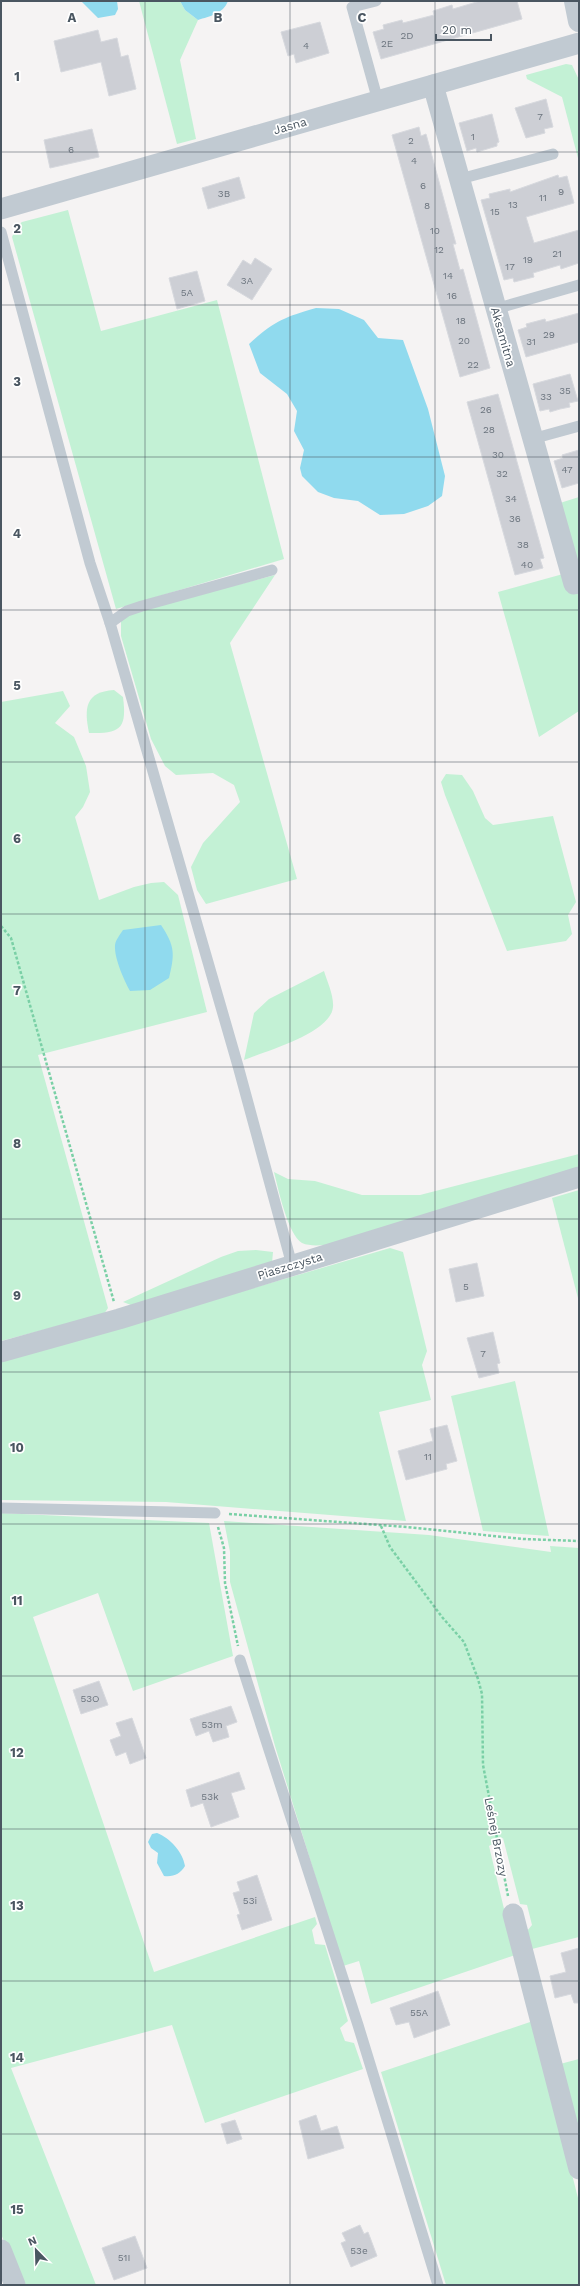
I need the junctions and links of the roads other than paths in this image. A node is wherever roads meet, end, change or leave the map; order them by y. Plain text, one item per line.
1 (376, 1) edge
2 (575, 1) edge
3 (579, 21) edge
4 (579, 43) edge
5 (433, 85) junction
6 (378, 101) junction
7 (553, 154) dead end
8 (460, 180) junction
9 (1, 209) edge
10 (1, 232) edge
11 (579, 286) edge
12 (495, 309) junction
13 (579, 426) edge
14 (532, 440) junction
15 (272, 570) dead end
16 (579, 582) edge
17 (110, 623) junction
18 (579, 1177) edge
19 (292, 1265) junction
20 (1, 1352) edge
21 (1, 1508) edge
22 (214, 1513) road end
23 (240, 1660) road end
24 (513, 1914) road end
25 (579, 2169) edge
26 (1, 2250) edge
27 (15, 2285) edge
28 (438, 2285) edge

1 - 6 lane
2 - 3 street
4 - 5 street, Jasna
5 - 6 street, Jasna
5 - 8 street, Aksamitna
6 - 9 street, Jasna
7 - 8 lane
8 - 12 street, Aksamitna
10 - 17 lane
11 - 12 lane
12 - 14 street, Aksamitna
13 - 14 lane
14 - 16 street, Aksamitna
15 - 17 lane
17 - 19 lane
18 - 19 street, Piaszczysta
19 - 20 street, Piaszczysta
21 - 22 lane
23 - 28 lane
24 - 25 street
26 - 27 street

